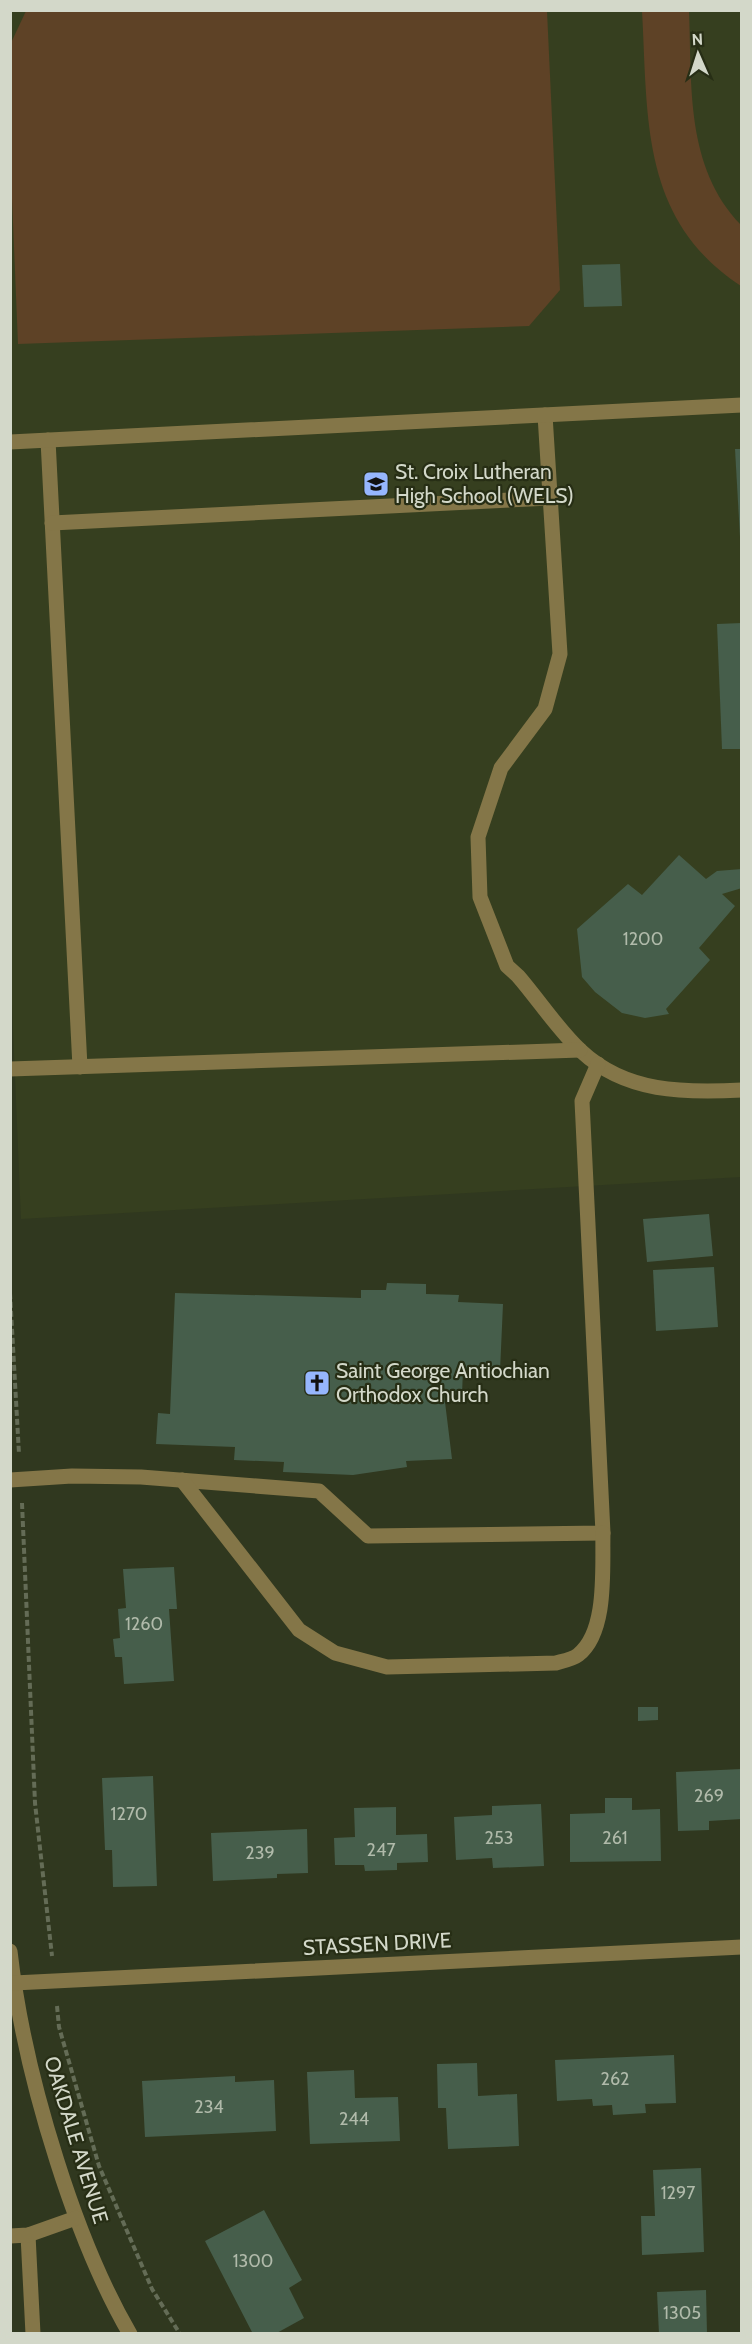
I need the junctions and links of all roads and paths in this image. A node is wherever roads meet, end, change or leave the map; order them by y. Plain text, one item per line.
1 (741, 405) edge
2 (545, 415) junction
3 (48, 440) junction
4 (10, 442) edge
5 (550, 498) junction
6 (52, 523) junction
7 (580, 1050) junction
8 (598, 1064) junction
9 (80, 1067) junction
10 (10, 1069) edge
11 (741, 1090) edge
12 (10, 1293) edge
13 (16, 1480) edge
14 (182, 1480) junction
15 (603, 1533) junction
16 (741, 1947) edge
17 (10, 1951) edge
18 (54, 1980) junction
19 (14, 1983) junction
20 (76, 2218) junction
21 (28, 2235) junction
22 (10, 2236) edge
23 (33, 2334) edge
24 (130, 2334) edge
25 (180, 2334) edge

1 - 2 street
2 - 3 street
2 - 5 street
3 - 4 street
3 - 6 street
5 - 6 street
5 - 7 street
6 - 9 street
7 - 8 street
7 - 9 street
8 - 11 street
8 - 15 street
9 - 10 street
12 - 13 path
13 - 14 street
13 - 18 path
14 - 15 street
14 - 15 street
16 - 18 street, STASSEN DRIVE
17 - 19 street, OAKDALE AVENUE
18 - 19 street, STASSEN DRIVE
18 - 25 path
19 - 20 street, OAKDALE AVENUE
20 - 21 street
20 - 24 street, OAKDALE AVENUE
21 - 22 street
21 - 23 street

